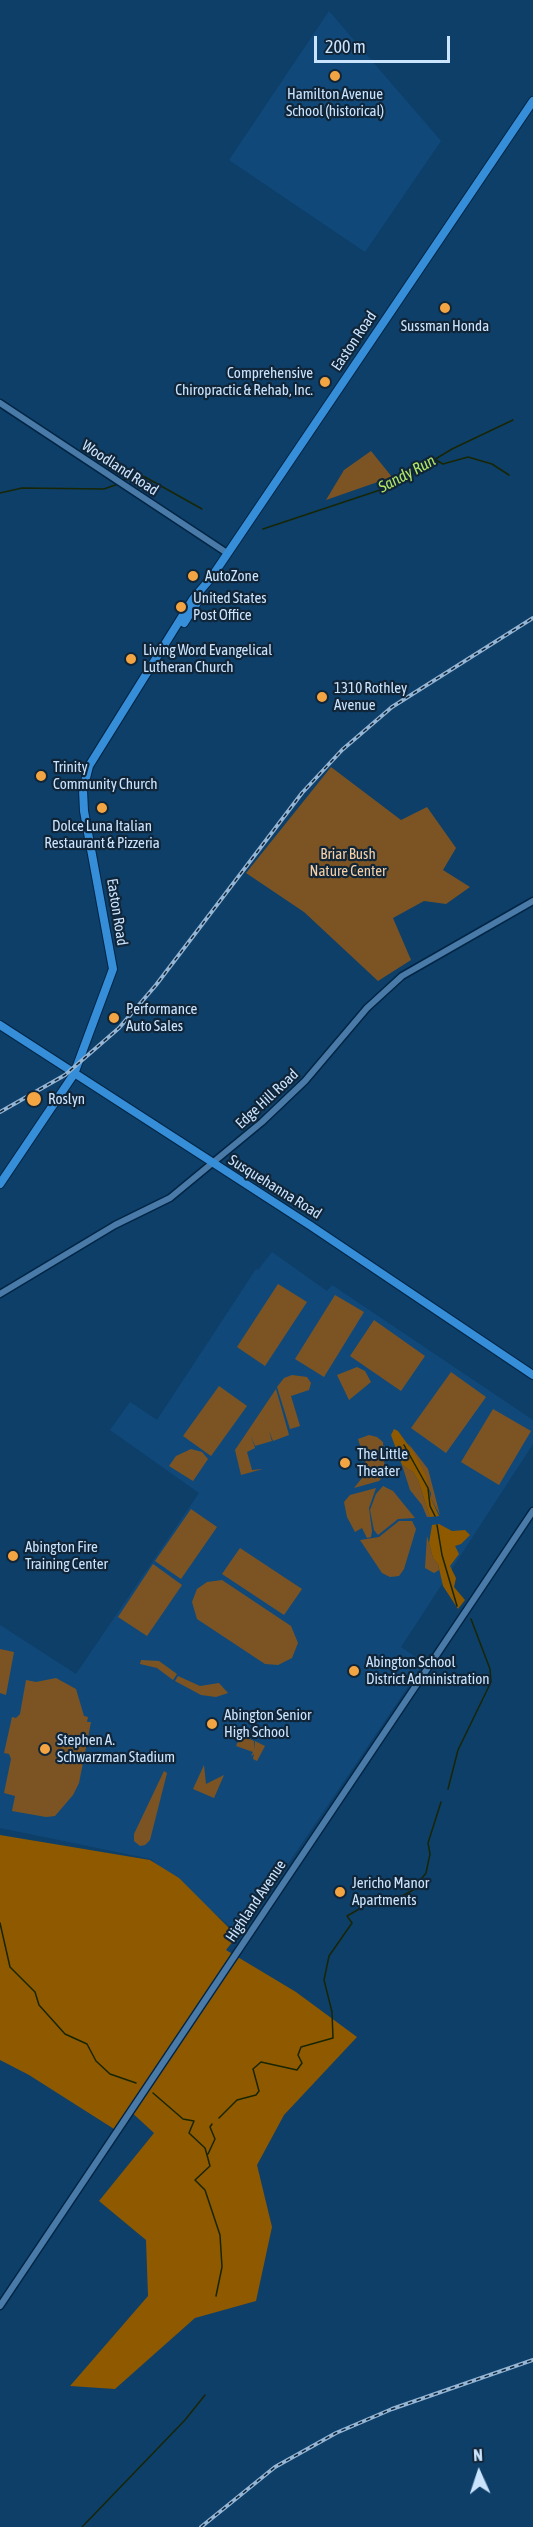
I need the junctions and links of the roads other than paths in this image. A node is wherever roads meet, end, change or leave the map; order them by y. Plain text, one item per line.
1 (533, 100) edge
2 (0, 403) edge
3 (227, 553) junction
4 (533, 901) edge
5 (0, 1025) edge
6 (74, 1074) junction
7 (213, 1163) junction
8 (0, 1184) edge
9 (0, 1294) edge
10 (533, 1375) edge
11 (533, 1511) edge
12 (0, 2306) edge

1 - 3 main road, Easton Road
2 - 3 street, Woodland Road
3 - 6 main road, Easton Road
4 - 7 street, Edge Hill Road
5 - 6 main road, Susquehanna Road
6 - 7 main road, Susquehanna Road
6 - 8 main road, Easton Road
7 - 9 street, Edge Hill Road
7 - 10 main road, Susquehanna Road
11 - 12 street, Highland Avenue

